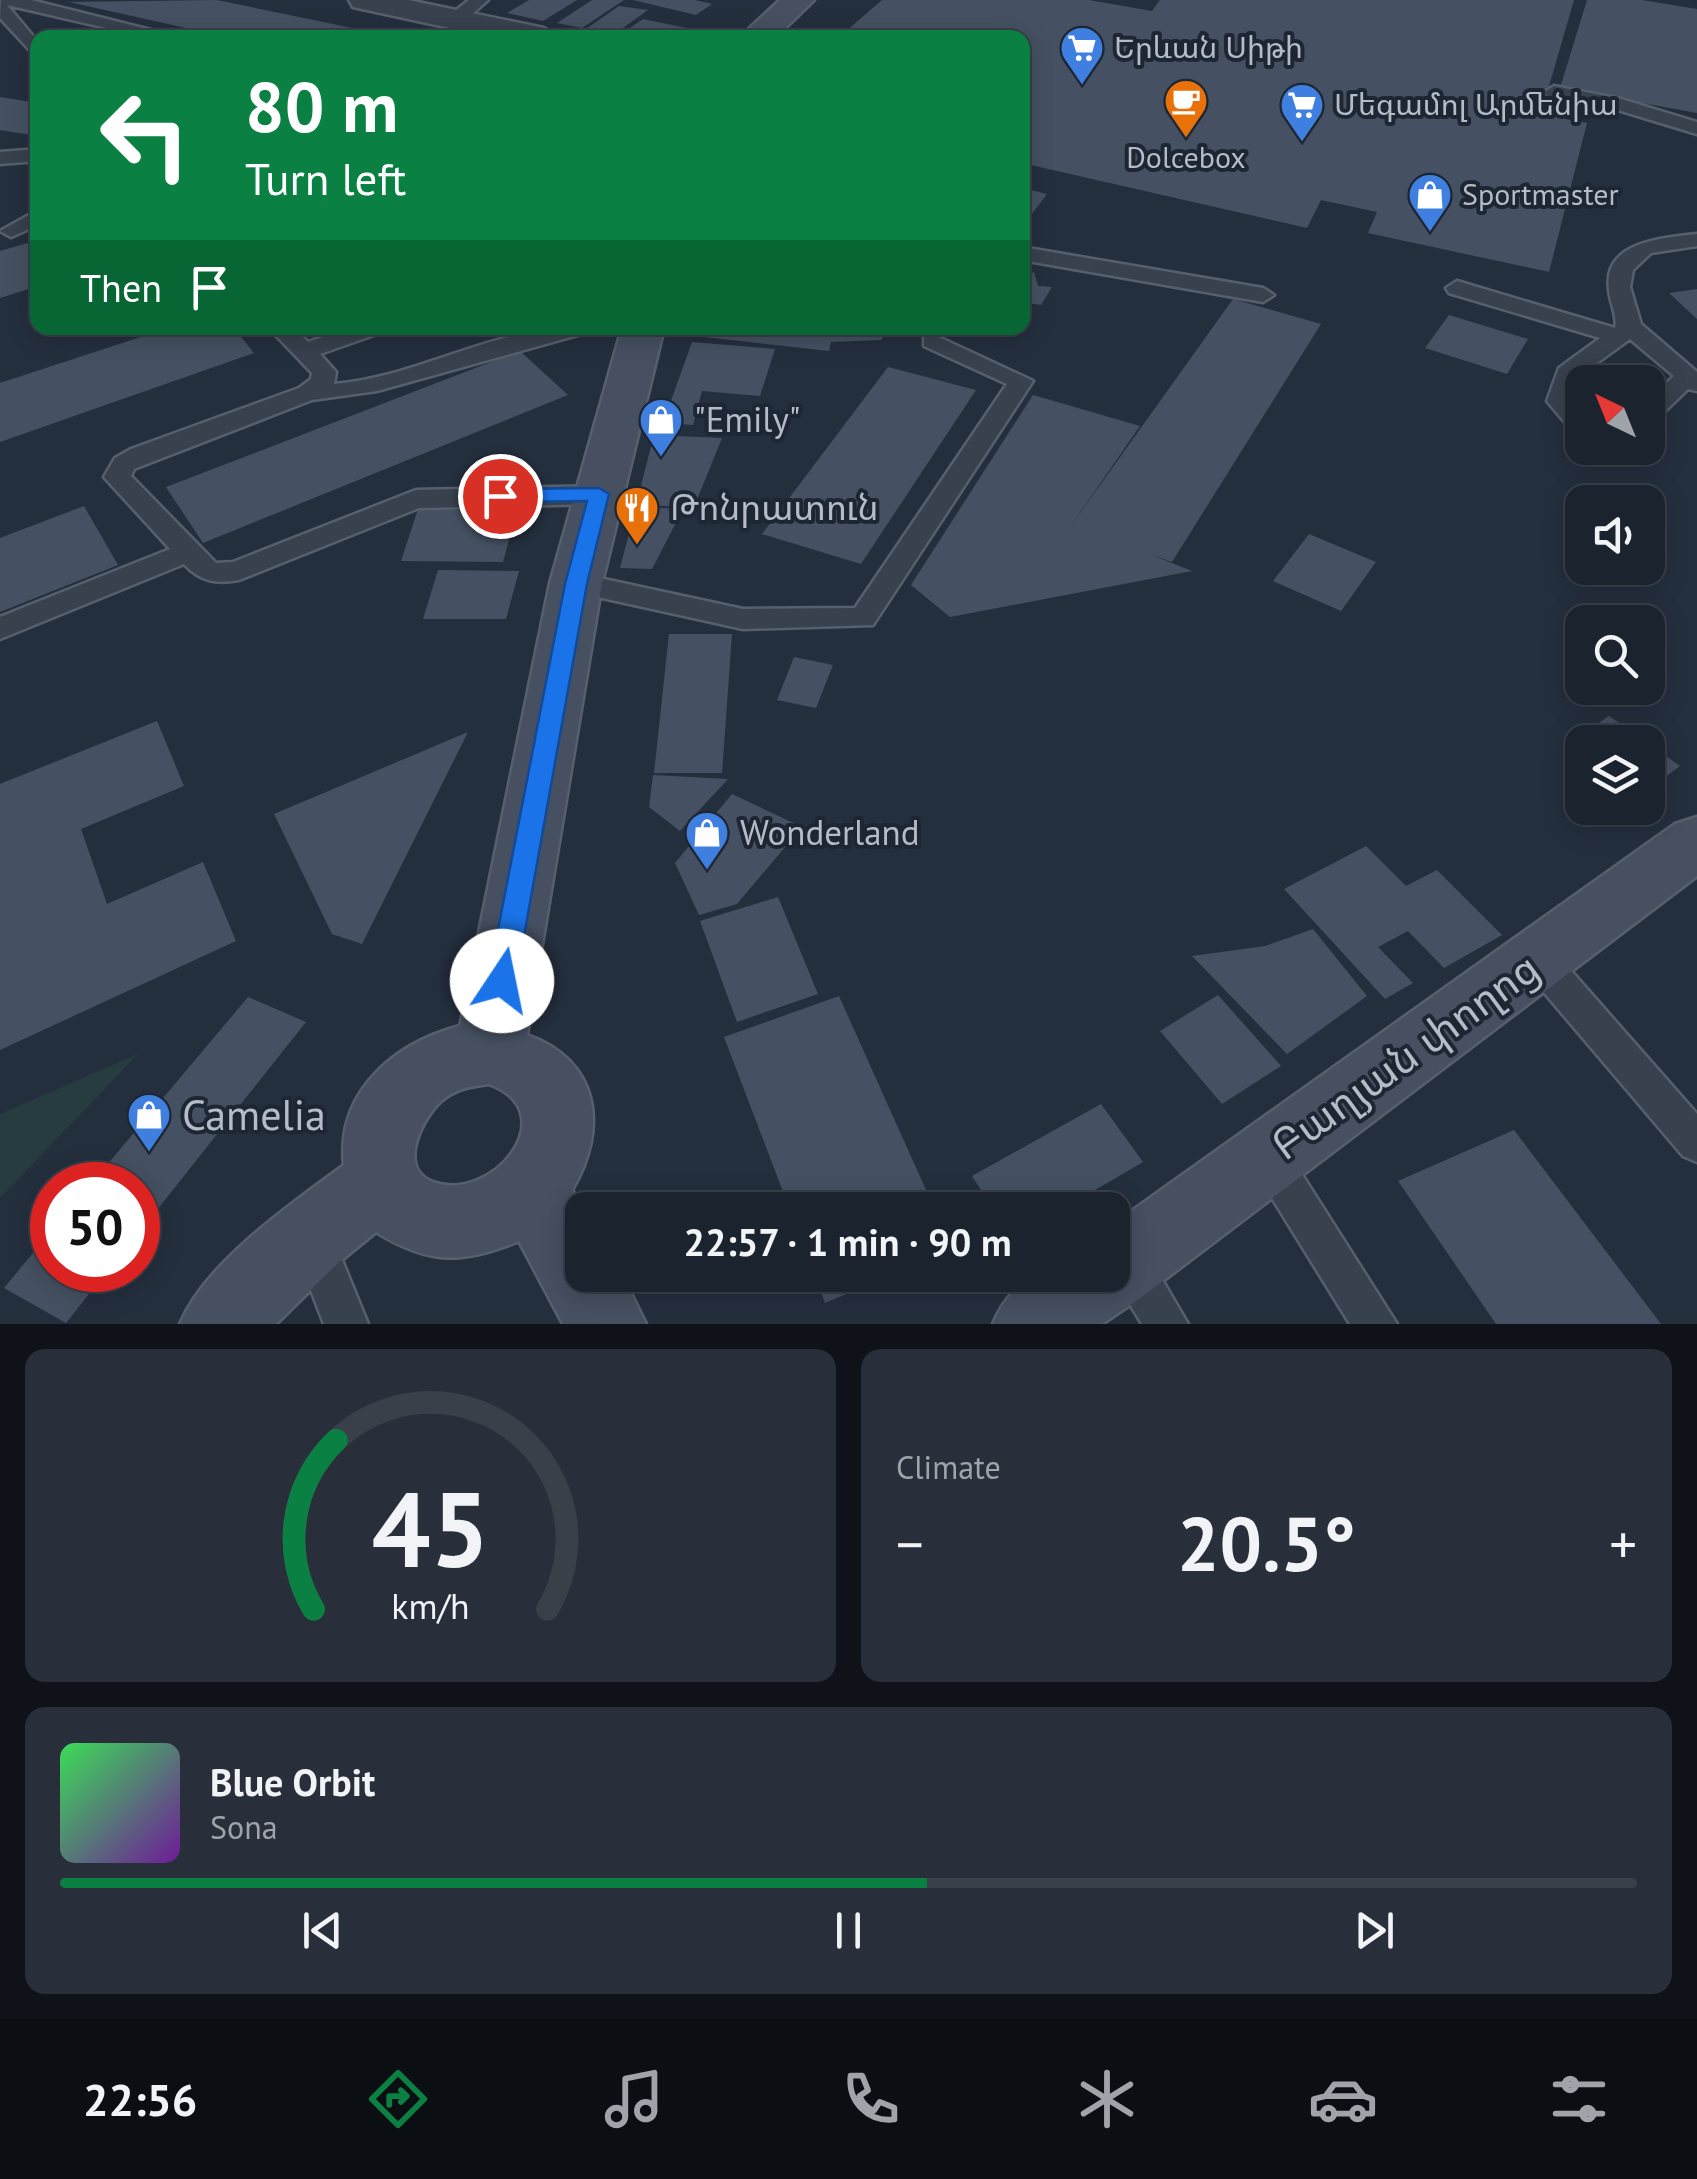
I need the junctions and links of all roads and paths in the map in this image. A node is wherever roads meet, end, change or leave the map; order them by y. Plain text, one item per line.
1 (10, 0) edge
2 (364, 0) edge
3 (799, 0) edge
4 (0, 6) edge
5 (468, 10) edge
6 (140, 30) edge
7 (522, 30) edge
8 (764, 30) edge
9 (30, 44) edge
10 (1554, 92) dead end
11 (1616, 123) dead end
12 (1690, 126) edge
13 (30, 156) edge
14 (0, 158) edge
15 (30, 220) edge
16 (11, 231) dead end
17 (1697, 240) edge
18 (1030, 255) edge
19 (1457, 288) dead end
20 (1263, 295) dead end
21 (1624, 332) junction
22 (288, 335) edge
23 (352, 335) edge
24 (532, 335) edge
25 (641, 335) edge
26 (932, 342) dead end
27 (304, 352) junction
28 (1579, 365) edge
29 (1692, 380) edge
30 (1565, 384) edge
31 (308, 392) junction
32 (1665, 401) edge
33 (1565, 407) edge
34 (599, 494) junction
35 (185, 553) junction
36 (576, 584) junction
37 (0, 629) edge
38 (1697, 842) edge
39 (1538, 959) junction
40 (488, 1053) junction
41 (1697, 1143) edge
42 (1268, 1156) junction
43 (383, 1181) junction
44 (531, 1189) junction
45 (311, 1236) junction
46 (1130, 1259) edge
47 (1130, 1284) edge
48 (1081, 1292) edge
49 (220, 1324) edge
50 (346, 1324) edge
51 (606, 1324) edge
52 (1033, 1324) edge
53 (1166, 1324) edge
54 (1375, 1324) edge

1 - 6 lane
2 - 5 street
3 - 8 main road
4 - 9 lane
5 - 7 street
10 - 12 lane
11 - 12 lane
13 - 14 lane
15 - 16 lane
17 - 21 lane
18 - 20 lane
19 - 21 lane
21 - 28 lane
21 - 29 lane
22 - 27 lane
23 - 27 lane
24 - 31 lane
25 - 34 main road
26 - 36 lane
27 - 31 lane
29 - 32 lane
30 - 33 lane
31 - 35 lane
34 - 35 lane
34 - 36 main road
35 - 37 lane
36 - 40 main road
38 - 39 main road, Բաղյան փողոց
39 - 41 lane
39 - 42 main road, Բաղյան փողոց
40 - 43 main road
40 - 44 main road
42 - 46 main road, Բաղյան փողոց
42 - 54 lane
43 - 44 main road
43 - 45 main road
44 - 51 main road
45 - 49 main road
45 - 50 lane
47 - 53 lane
48 - 52 main road, Բաղյան փողոց

